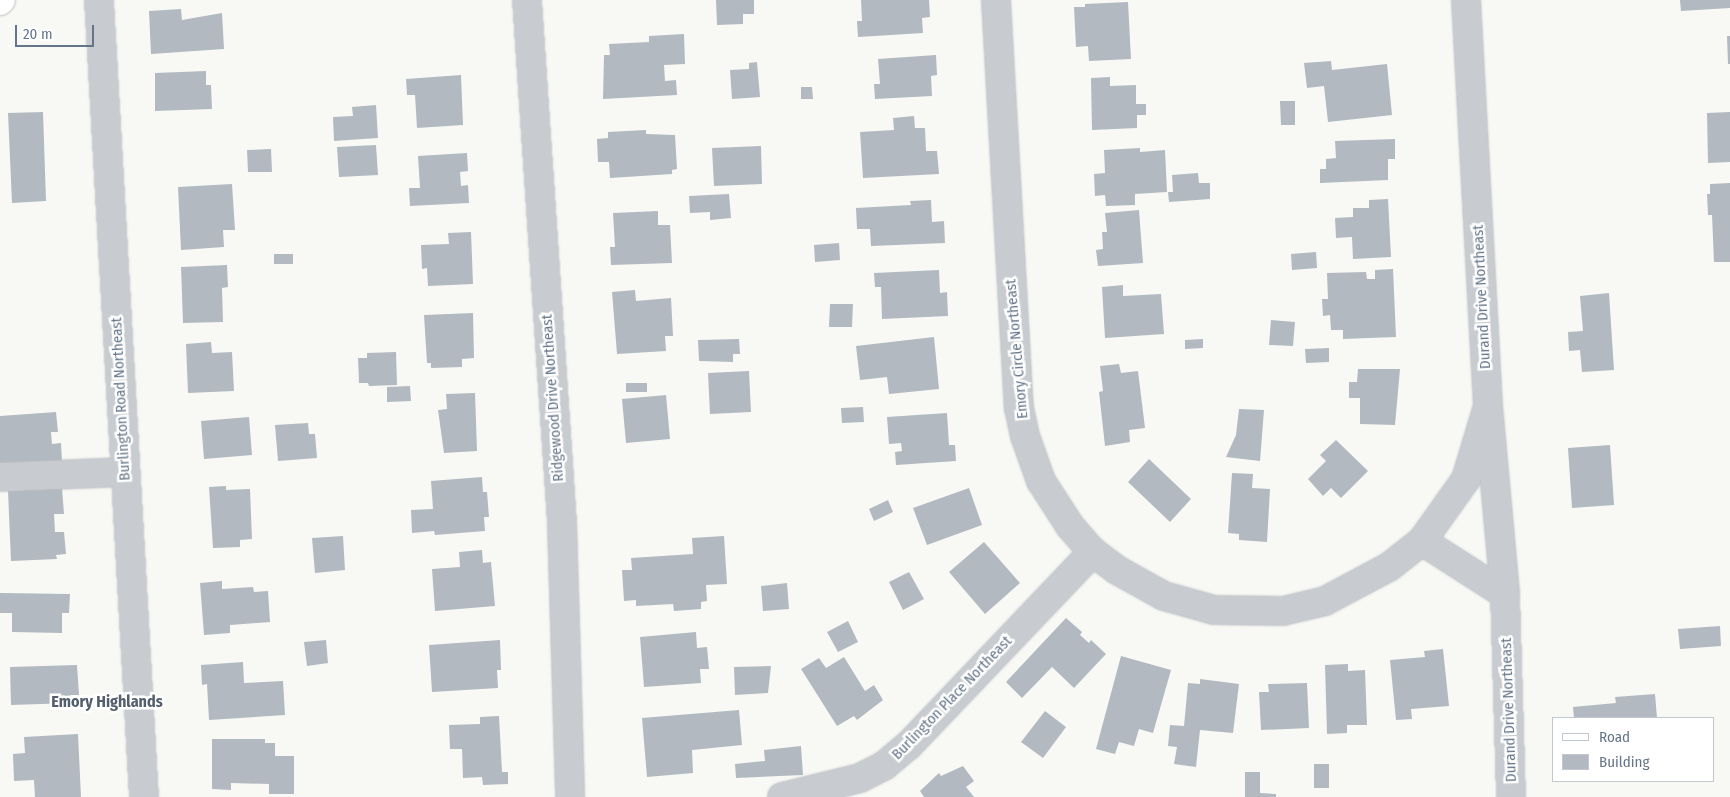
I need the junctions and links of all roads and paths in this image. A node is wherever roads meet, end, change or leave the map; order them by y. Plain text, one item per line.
1 (99, 0) edge
2 (527, 0) edge
3 (996, 0) edge
4 (1466, 0) edge
5 (1488, 406) junction
6 (125, 472) junction
7 (0, 477) edge
8 (1422, 541) junction
9 (1093, 552) junction
10 (1504, 594) junction
11 (144, 797) edge
12 (570, 797) edge
13 (782, 797) edge
14 (1512, 797) edge

1 - 6 street, Burlington Road Northeast
2 - 12 street, Ridgewood Drive Northeast
3 - 9 street, Emory Circle Northeast
4 - 5 street, Durand Drive Northeast
5 - 8 street, Emory Circle Northeast
5 - 10 street, Durand Drive Northeast
6 - 7 street
6 - 11 street, Burlington Road Northeast
8 - 9 street, Emory Circle Northeast
8 - 10 street
9 - 13 street, Burlington Place Northeast
10 - 14 street, Durand Drive Northeast

